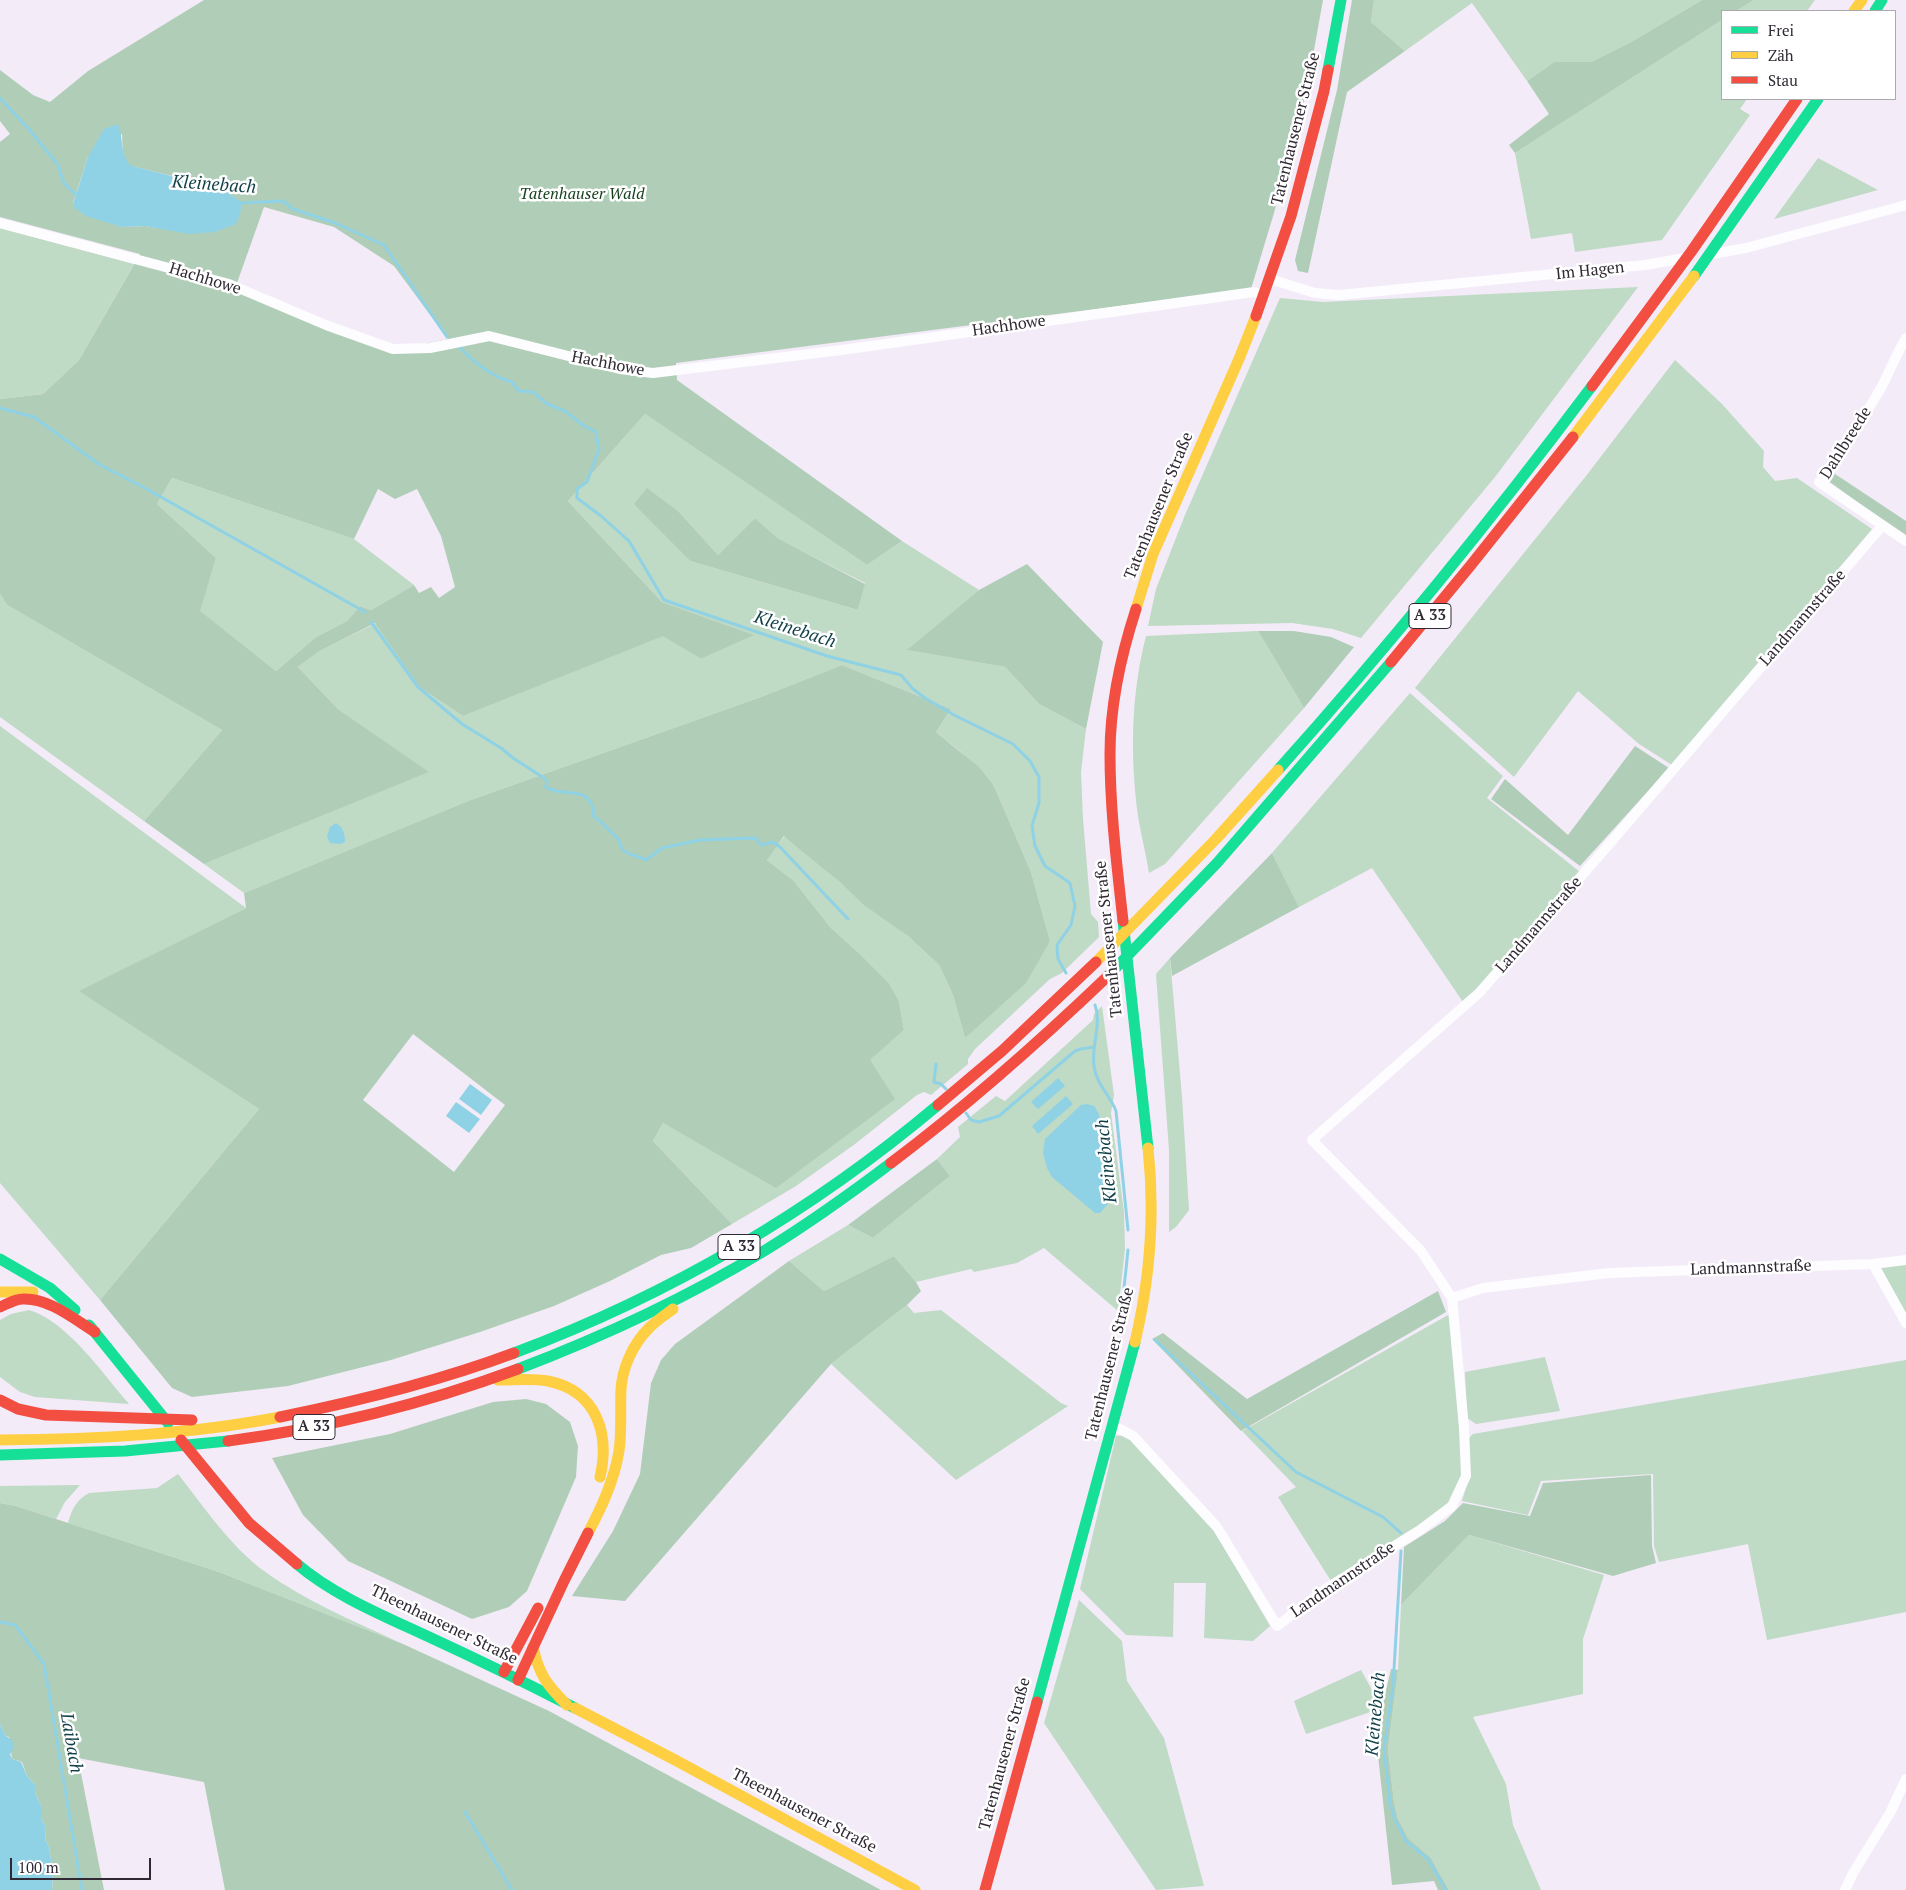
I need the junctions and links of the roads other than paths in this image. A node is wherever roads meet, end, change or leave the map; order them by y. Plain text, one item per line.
1 (1341, 0) edge
2 (1796, 100) edge
3 (1817, 100) edge
4 (1906, 205) edge
5 (0, 223) edge
6 (1270, 279) junction
7 (1264, 296) junction
8 (1906, 338) edge
9 (1882, 526) junction
10 (1906, 541) edge
11 (0, 1259) edge
12 (1906, 1260) edge
13 (1874, 1264) junction
14 (0, 1281) edge
15 (701, 1287) junction
16 (0, 1292) edge
17 (36, 1292) junction
18 (1452, 1298) junction
19 (0, 1307) edge
20 (75, 1310) junction
21 (1906, 1324) edge
22 (95, 1332) junction
23 (487, 1380) junction
24 (1, 1400) edge
25 (260, 1421) junction
26 (1112, 1425) junction
27 (0, 1440) edge
28 (0, 1455) edge
29 (554, 1576) dead end
30 (541, 1602) dead end
31 (533, 1647) junction
32 (504, 1672) junction
33 (518, 1680) junction
34 (567, 1705) junction
35 (1906, 1779) edge
36 (915, 1890) edge
37 (985, 1890) edge
38 (1845, 1890) edge

1 - 6 main road, Tatenhausener Straße
2 - 25 main road, A 33
3 - 15 main road, A 33
4 - 6 street, Im Hagen
5 - 7 street, Hachhowe
6 - 7 main road, Tatenhausener Straße
7 - 26 main road, Tatenhausener Straße
8 - 9 street, Dahlbreede
9 - 10 street, Dahlbreede
9 - 18 street, Landmannstraße
11 - 20 main road
12 - 13 street, Landmannstraße
13 - 18 street, Landmannstraße
13 - 21 street
14 - 17 main road, Theenhausener Straße
15 - 23 main road, A 33
15 - 31 main road
16 - 17 main road, Theenhausener Straße
17 - 20 main road, Theenhausener Straße
18 - 26 street, Landmannstraße
19 - 22 main road
20 - 22 main road, Theenhausener Straße
22 - 32 main road, Theenhausener Straße
23 - 28 main road, A 33
23 - 29 main road
24 - 25 main road
25 - 27 main road, A 33
26 - 37 main road, Tatenhausener Straße
30 - 32 main road
31 - 33 main road
31 - 34 main road
32 - 33 main road, Theenhausener Straße
33 - 34 main road, Theenhausener Straße
34 - 36 main road, Theenhausener Straße
35 - 38 street

